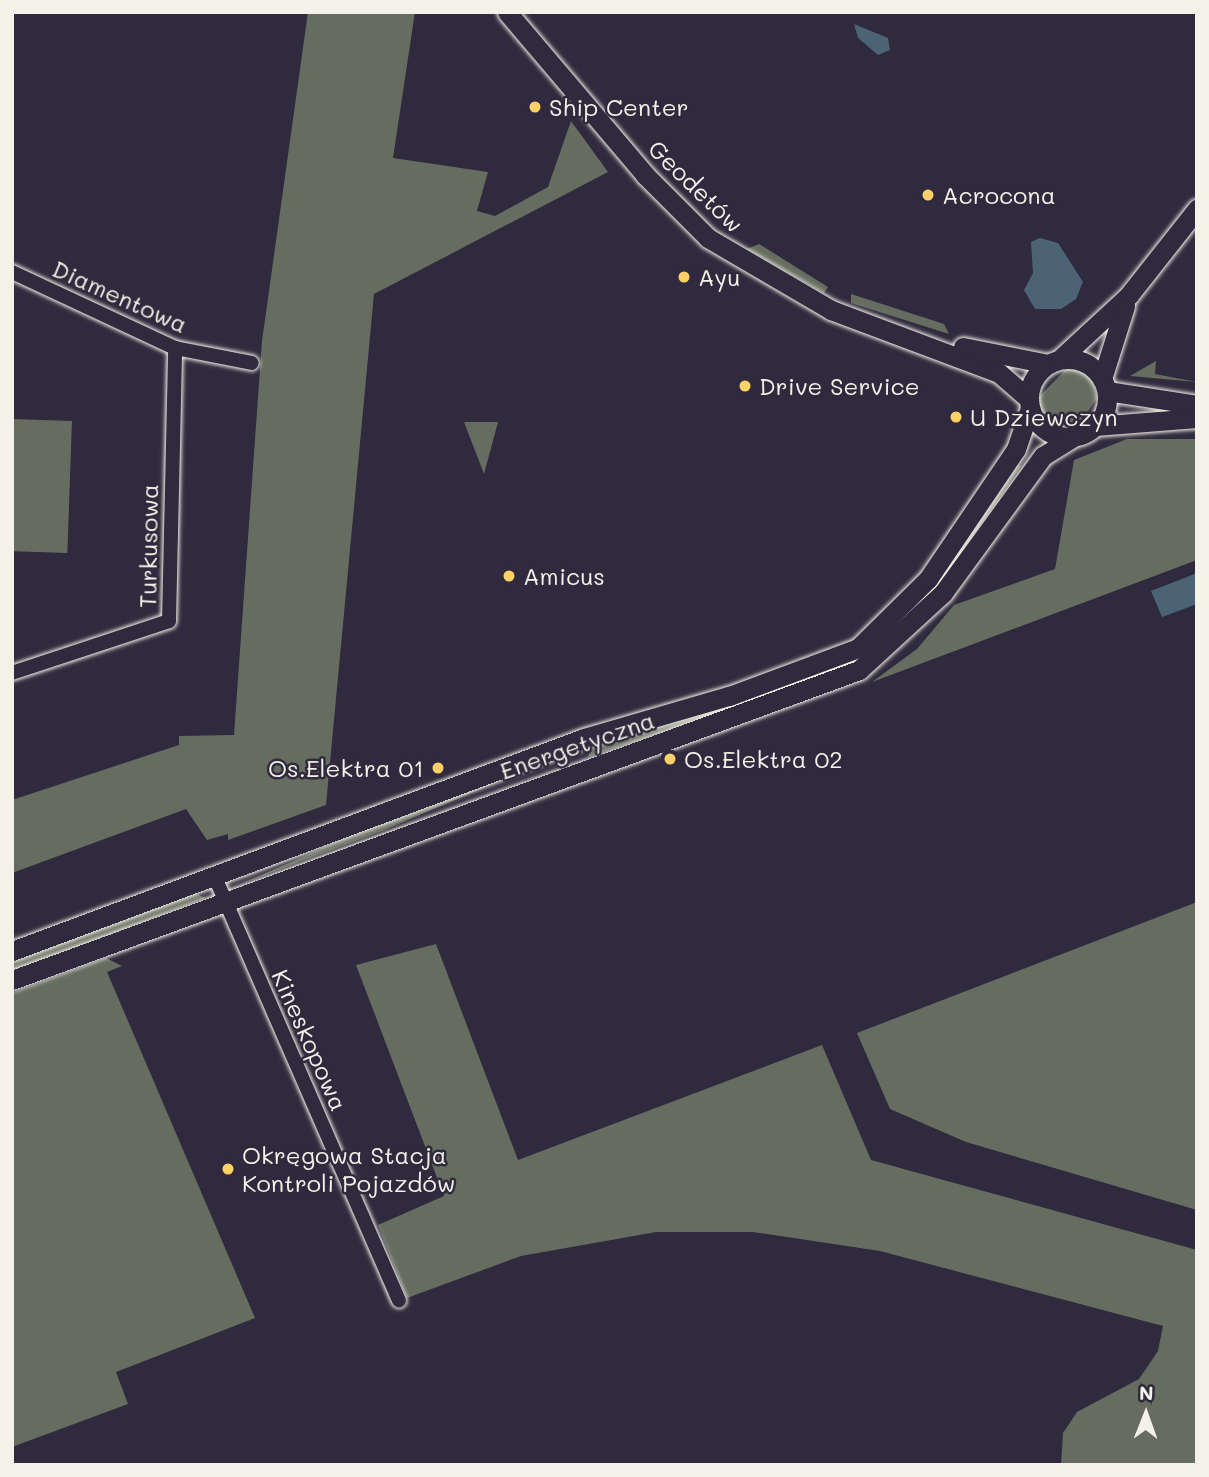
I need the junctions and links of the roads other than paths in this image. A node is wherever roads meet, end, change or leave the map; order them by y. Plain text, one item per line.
1 (507, 12) edge
2 (1197, 209) edge
3 (12, 272) edge
4 (1129, 295) junction
5 (938, 346) junction
6 (175, 348) junction
7 (1054, 362) junction
8 (252, 363) dead end
9 (1104, 385) junction
10 (1029, 404) junction
11 (1197, 405) edge
12 (1197, 418) edge
13 (1095, 426) junction
14 (1073, 437) junction
15 (12, 673) edge
16 (214, 875) junction
17 (224, 899) junction
18 (12, 951) edge
19 (12, 981) edge
20 (399, 1301) dead end

1 - 5 street, Geodetów
2 - 4 street
3 - 6 street, Diamentowa
4 - 7 street
4 - 9 street
5 - 7 street, Geodetów
5 - 10 street, Geodetów
6 - 8 street, Diamentowa
6 - 15 street, Turkusowa
7 - 9 street
7 - 10 street
9 - 11 street
9 - 13 street
10 - 14 street
10 - 16 street, Energetyczna
12 - 13 street
13 - 14 street
14 - 17 street, Energetyczna
16 - 17 street, Kineskopowa
16 - 18 street, Energetyczna
17 - 19 street, Energetyczna
17 - 20 street, Kineskopowa

